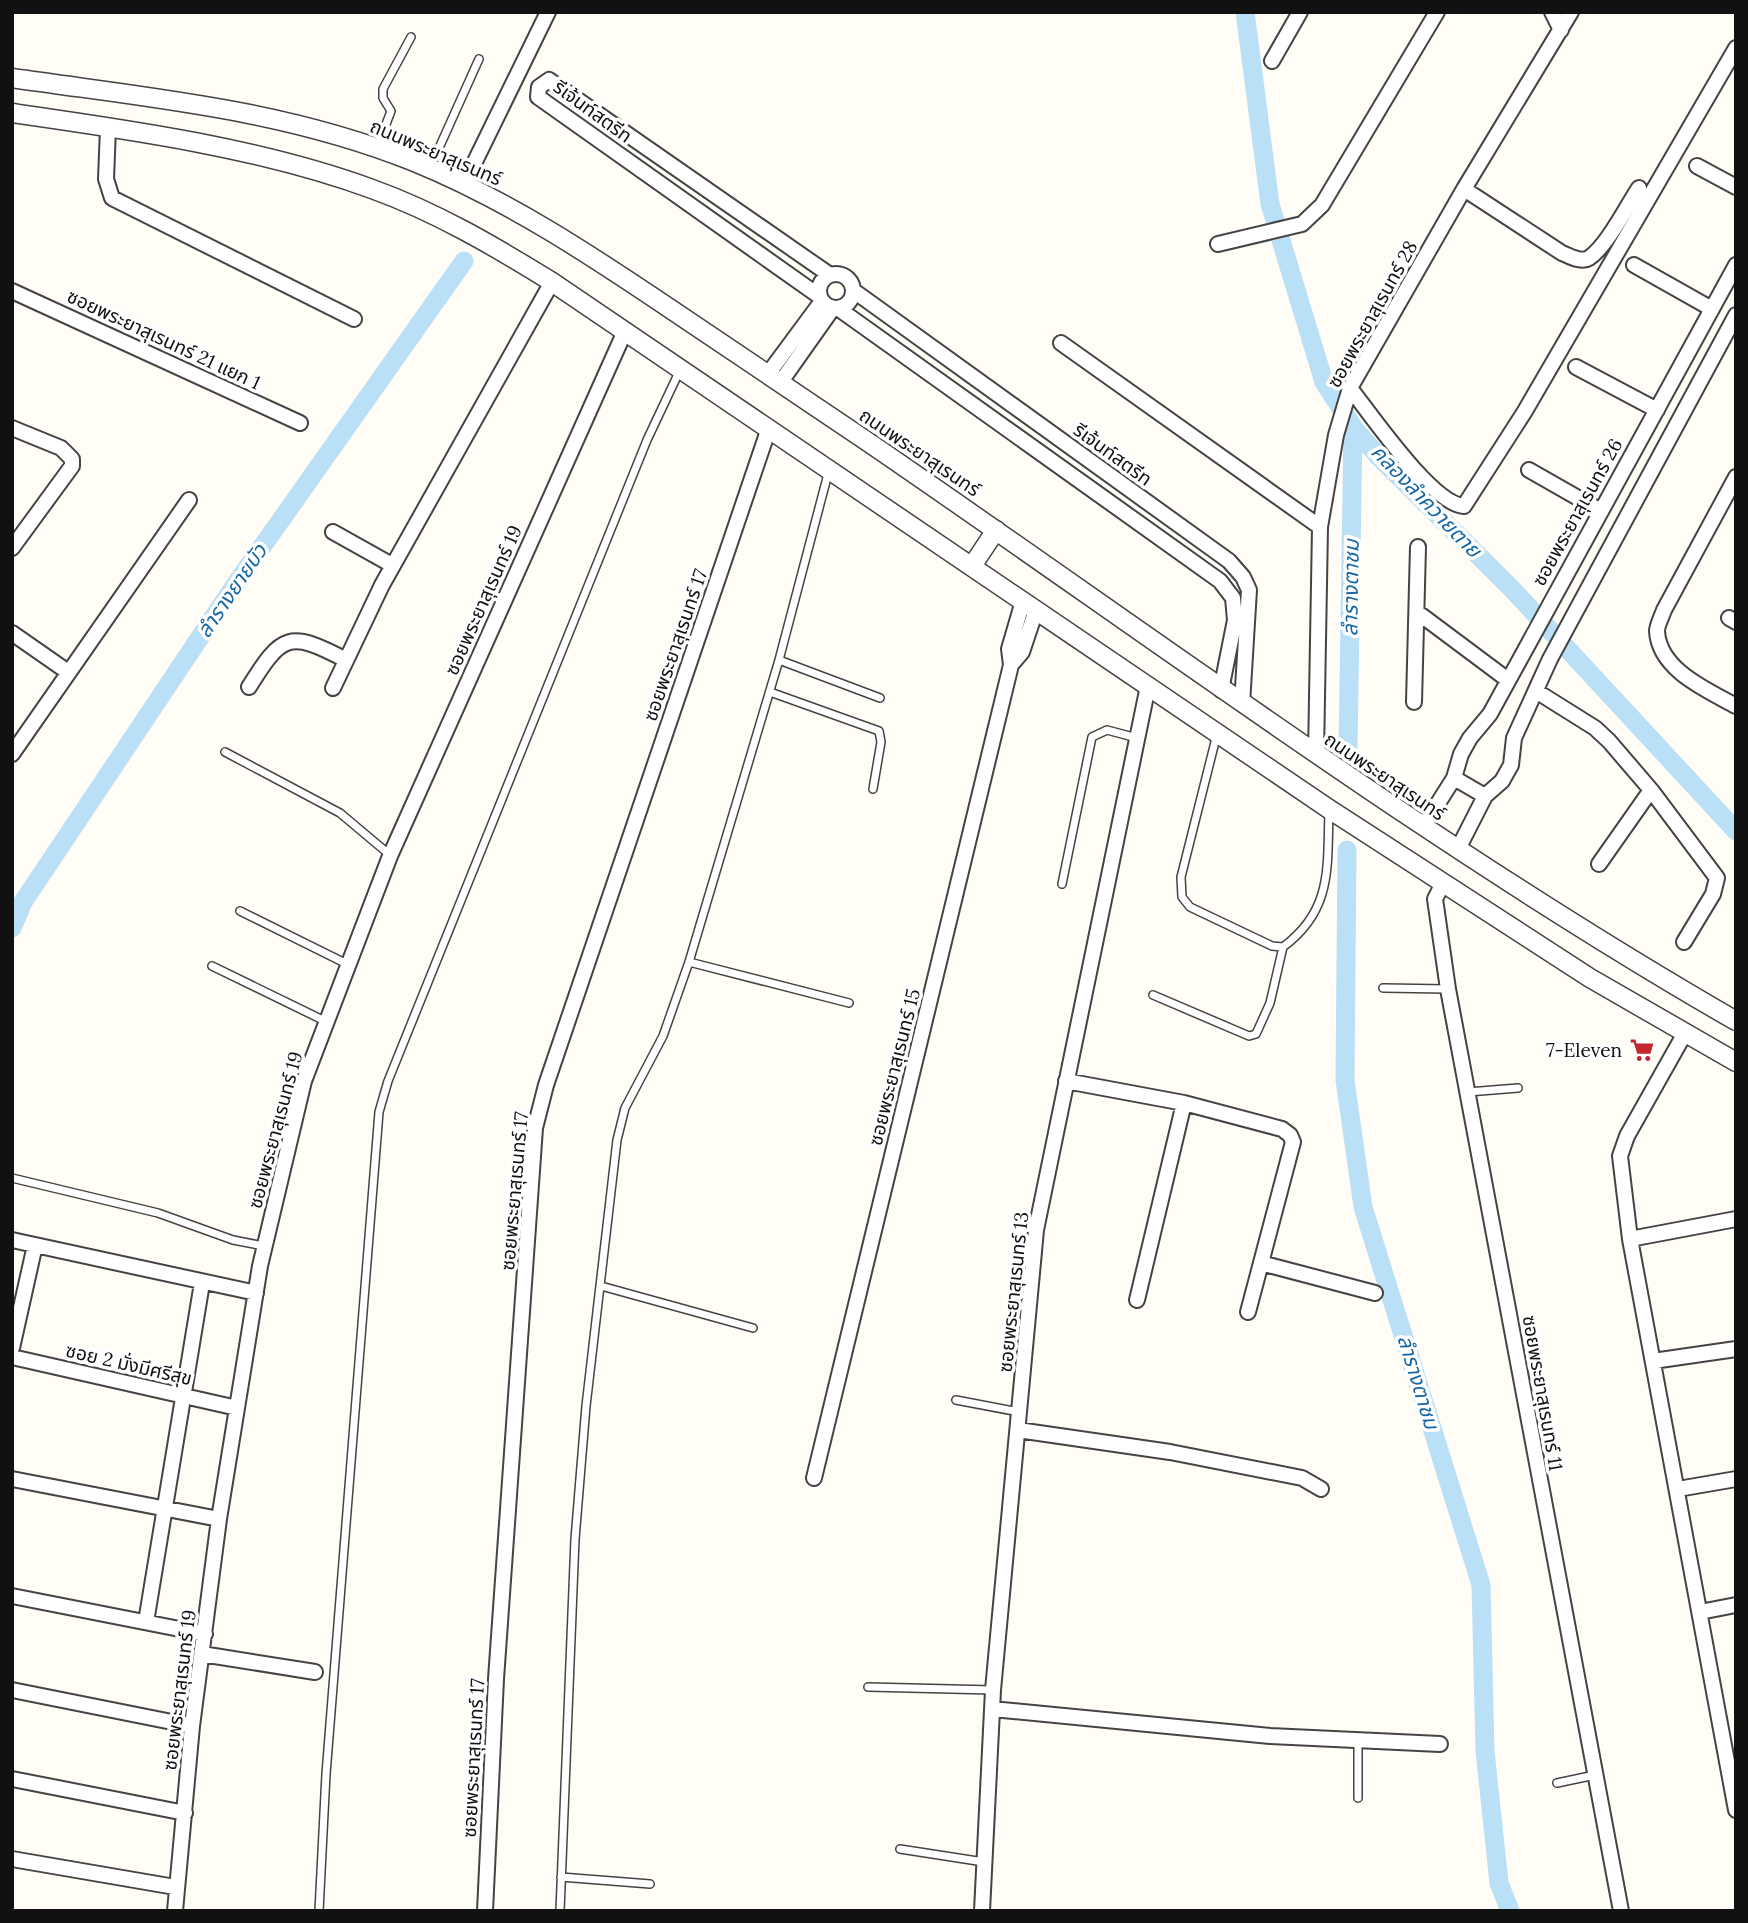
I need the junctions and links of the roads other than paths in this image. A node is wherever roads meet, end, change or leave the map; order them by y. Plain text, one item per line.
1 (548, 12) edge
2 (1300, 12) edge
3 (1437, 12) edge
4 (1552, 12) edge
5 (1572, 12) edge
6 (1561, 30) junction
7 (411, 37) dead end
8 (1736, 48) edge
9 (479, 59) dead end
10 (1272, 61) dead end
11 (12, 78) edge
12 (12, 113) edge
13 (108, 128) junction
14 (377, 148) junction
15 (1698, 166) dead end
16 (429, 168) junction
17 (464, 184) junction
18 (1736, 187) edge
19 (1639, 188) dead end
20 (1464, 189) junction
21 (1218, 244) dead end
22 (1634, 265) dead end
23 (1736, 265) edge
24 (830, 275) junction
25 (552, 282) junction
26 (12, 290) edge
27 (854, 290) junction
28 (828, 303) junction
29 (1712, 309) junction
30 (1736, 315) edge
31 (354, 319) dead end
32 (625, 331) junction
33 (1061, 343) dead end
34 (1576, 367) dead end
35 (681, 369) junction
36 (774, 378) junction
37 (1349, 393) junction
38 (1657, 410) junction
39 (300, 423) dead end
40 (12, 428) edge
41 (769, 428) junction
42 (1639, 441) junction
43 (1662, 449) junction
44 (829, 470) junction
45 (1529, 470) dead end
46 (1736, 477) edge
47 (189, 500) dead end
48 (1601, 511) junction
49 (1320, 527) junction
50 (996, 530) junction
51 (333, 532) dead end
52 (1418, 547) dead end
53 (12, 548) edge
54 (392, 565) junction
55 (972, 566) junction
56 (1029, 606) junction
57 (1417, 612) junction
58 (12, 633) edge
59 (346, 660) junction
60 (779, 660) junction
61 (68, 672) junction
62 (1508, 680) junction
63 (1148, 686) junction
64 (249, 687) dead end
65 (333, 688) dead end
66 (1221, 690) junction
67 (1536, 691) junction
68 (769, 692) junction
69 (880, 698) dead end
70 (1414, 702) dead end
71 (1242, 704) junction
72 (1736, 706) edge
73 (1217, 733) junction
74 (1137, 738) junction
75 (225, 752) dead end
76 (12, 754) edge
77 (1316, 754) junction
78 (1454, 778) junction
79 (873, 789) dead end
80 (1651, 790) junction
81 (1485, 796) junction
82 (1329, 809) junction
83 (1423, 827) junction
84 (1458, 849) junction
85 (390, 856) junction
86 (1599, 864) dead end
87 (1443, 883) junction
88 (1062, 884) dead end
89 (240, 911) dead end
90 (1684, 942) dead end
91 (1283, 947) junction
92 (689, 962) junction
93 (349, 965) junction
94 (212, 966) dead end
95 (1383, 988) dead end
96 (1448, 989) junction
97 (1153, 995) dead end
98 (849, 1003) dead end
99 (1736, 1021) edge
100 (327, 1023) junction
101 (1685, 1032) junction
102 (1736, 1062) edge
103 (1066, 1082) junction
104 (1518, 1088) dead end
105 (1468, 1092) junction
106 (1184, 1103) junction
107 (12, 1178) edge
108 (1736, 1219) edge
109 (1630, 1239) junction
110 (12, 1240) edge
111 (34, 1245) junction
112 (265, 1246) junction
113 (1261, 1263) junction
114 (202, 1283) junction
115 (601, 1286) junction
116 (256, 1293) junction
117 (1374, 1293) dead end
118 (1137, 1300) dead end
119 (1248, 1312) dead end
120 (753, 1328) dead end
121 (12, 1348) edge
122 (1736, 1349) edge
123 (12, 1357) edge
124 (1653, 1361) junction
125 (185, 1397) junction
126 (956, 1400) dead end
127 (237, 1408) junction
128 (1020, 1412) junction
129 (1018, 1430) junction
130 (814, 1478) dead end
131 (12, 1479) edge
132 (1736, 1479) edge
133 (1321, 1489) dead end
134 (1678, 1489) junction
135 (167, 1510) junction
136 (219, 1519) junction
137 (12, 1596) edge
138 (1736, 1605) edge
139 (1700, 1612) junction
140 (146, 1622) junction
141 (205, 1634) junction
142 (202, 1654) junction
143 (316, 1672) dead end
144 (868, 1687) dead end
145 (12, 1690) edge
146 (993, 1690) junction
147 (992, 1709) junction
148 (192, 1726) junction
149 (1729, 1738) edge
150 (1358, 1740) junction
151 (1440, 1744) dead end
152 (1595, 1775) junction
153 (12, 1779) edge
154 (1558, 1783) dead end
155 (1358, 1798) dead end
156 (1736, 1810) edge
157 (185, 1813) junction
158 (900, 1849) dead end
159 (12, 1859) edge
160 (984, 1862) junction
161 (561, 1877) junction
162 (650, 1884) dead end
163 (175, 1887) junction
164 (175, 1911) edge
165 (319, 1911) edge
166 (485, 1911) edge
167 (560, 1911) edge
168 (982, 1911) edge
169 (1621, 1911) edge

1 - 17 street
2 - 10 street
3 - 21 street
4 - 6 street
5 - 6 street, ซอยพระยาสุเรนทร์ 28
6 - 20 street, ซอยพระยาสุเรนทร์ 28
7 - 14 lane
8 - 37 street
9 - 16 lane
11 - 14 street, ถนนพระยาสุเรนทร์
12 - 13 street
13 - 25 street
13 - 31 street
14 - 16 street, ถนนพระยาสุเรนทร์
15 - 18 street
16 - 17 street, ถนนพระยาสุเรนทร์
17 - 36 street, ถนนพระยาสุเรนทร์
19 - 20 street
20 - 37 street, ซอยพระยาสุเรนทร์ 28
22 - 29 street
23 - 29 street, ซอยพระยาสุเรนทร์ 26
24 - 27 street, รีเจ้นท์สตรีท
24 - 28 street
24 - 28 street, รีเจ้นท์สตรีท
25 - 32 street
25 - 54 street
26 - 39 street, ซอยพระยาสุเรนทร์ 21 แยก 1
27 - 28 street
27 - 71 street, รีเจ้นท์สตรีท
28 - 36 street
28 - 66 street, รีเจ้นท์สตรีท
29 - 38 street, ซอยพระยาสุเรนทร์ 26
30 - 43 street
32 - 35 street
32 - 85 street, ซอยพระยาสุเรนทร์ 19
33 - 49 street
34 - 38 street
35 - 41 street
35 - 165 lane
36 - 50 street, ถนนพระยาสุเรนทร์
37 - 49 street, ซอยพระยาสุเรนทร์ 28
38 - 42 street, ซอยพระยาสุเรนทร์ 26
40 - 53 street
41 - 44 street
41 - 166 street, ซอยพระยาสุเรนทร์ 17
42 - 43 street
42 - 48 street, ซอยพระยาสุเรนทร์ 26
43 - 67 street
44 - 55 street
44 - 60 lane
45 - 48 street
46 - 72 street
47 - 61 street
48 - 62 street, ซอยพระยาสุเรนทร์ 26
49 - 77 street, ซอยพระยาสุเรนทร์ 28
50 - 55 street
50 - 66 street, ถนนพระยาสุเรนทร์
51 - 54 street
52 - 57 street
54 - 59 street
55 - 56 street
56 - 63 street
56 - 130 street, ซอยพระยาสุเรนทร์ 15
57 - 62 street
57 - 70 street
58 - 61 street
59 - 64 street
59 - 65 street
60 - 68 lane
60 - 69 lane
61 - 76 street
62 - 78 street, ซอยพระยาสุเรนทร์ 26
63 - 73 street
63 - 74 street, ซอยพระยาสุเรนทร์ 13
66 - 71 street, ถนนพระยาสุเรนทร์
67 - 80 street
67 - 81 street
68 - 79 lane
68 - 92 lane
71 - 77 street, ถนนพระยาสุเรนทร์
73 - 82 street
73 - 91 lane
74 - 88 lane
74 - 103 street, ซอยพระยาสุเรนทร์ 13
75 - 85 lane
77 - 83 street, ถนนพระยาสุเรนทร์
78 - 81 street
78 - 83 street, ซอยพระยาสุเรนทร์ 26
80 - 86 street
80 - 90 street
81 - 84 street
82 - 87 street
82 - 91 lane
83 - 84 street, ถนนพระยาสุเรนทร์
84 - 99 street, ถนนพระยาสุเรนทร์
85 - 93 street, ซอยพระยาสุเรนทร์ 19
87 - 96 street, ซอยพระยาสุเรนทร์ 11
87 - 101 street
89 - 93 lane
91 - 97 lane
92 - 98 lane
92 - 115 lane
93 - 100 street, ซอยพระยาสุเรนทร์ 19
94 - 100 lane
95 - 96 lane
96 - 105 street, ซอยพระยาสุเรนทร์ 11
100 - 112 street, ซอยพระยาสุเรนทร์ 19
101 - 102 street
101 - 109 street
103 - 106 street
103 - 128 street, ซอยพระยาสุเรนทร์ 13
104 - 105 lane
105 - 152 street, ซอยพระยาสุเรนทร์ 11
106 - 113 street
106 - 118 street
107 - 112 lane
108 - 109 street
109 - 124 street
110 - 111 street
111 - 114 street
111 - 121 street
112 - 116 street, ซอยพระยาสุเรนทร์ 19
113 - 117 street
113 - 119 street
114 - 116 street
114 - 125 street
115 - 120 lane
115 - 161 lane
116 - 127 street, ซอยพระยาสุเรนทร์ 19
122 - 124 street
123 - 125 street, ซอย 2 มั่งมีศรีสุข
124 - 134 street
125 - 127 street, ซอย 2 มั่งมีศรีสุข
125 - 135 street
126 - 128 lane
127 - 136 street, ซอยพระยาสุเรนทร์ 19
128 - 129 street, ซอยพระยาสุเรนทร์ 13
129 - 133 street
129 - 146 street, ซอยพระยาสุเรนทร์ 13
131 - 135 street
132 - 134 street
134 - 139 street
135 - 136 street
135 - 140 street
136 - 141 street, ซอยพระยาสุเรนทร์ 19
137 - 140 street
138 - 139 street
139 - 149 street
140 - 141 street
141 - 142 street, ซอยพระยาสุเรนทร์ 19
142 - 143 street
142 - 148 street, ซอยพระยาสุเรนทร์ 19
144 - 146 lane
145 - 148 street
146 - 147 street, ซอยพระยาสุเรนทร์ 13
147 - 150 street
147 - 160 street, ซอยพระยาสุเรนทร์ 13
148 - 157 street, ซอยพระยาสุเรนทร์ 19
149 - 156 street
150 - 151 street
150 - 155 lane
152 - 154 lane
152 - 169 street, ซอยพระยาสุเรนทร์ 11
153 - 157 street
157 - 163 street, ซอยพระยาสุเรนทร์ 19
158 - 160 lane
159 - 163 street
160 - 168 street, ซอยพระยาสุเรนทร์ 13
161 - 162 lane
161 - 167 lane
163 - 164 street, ซอยพระยาสุเรนทร์ 19

